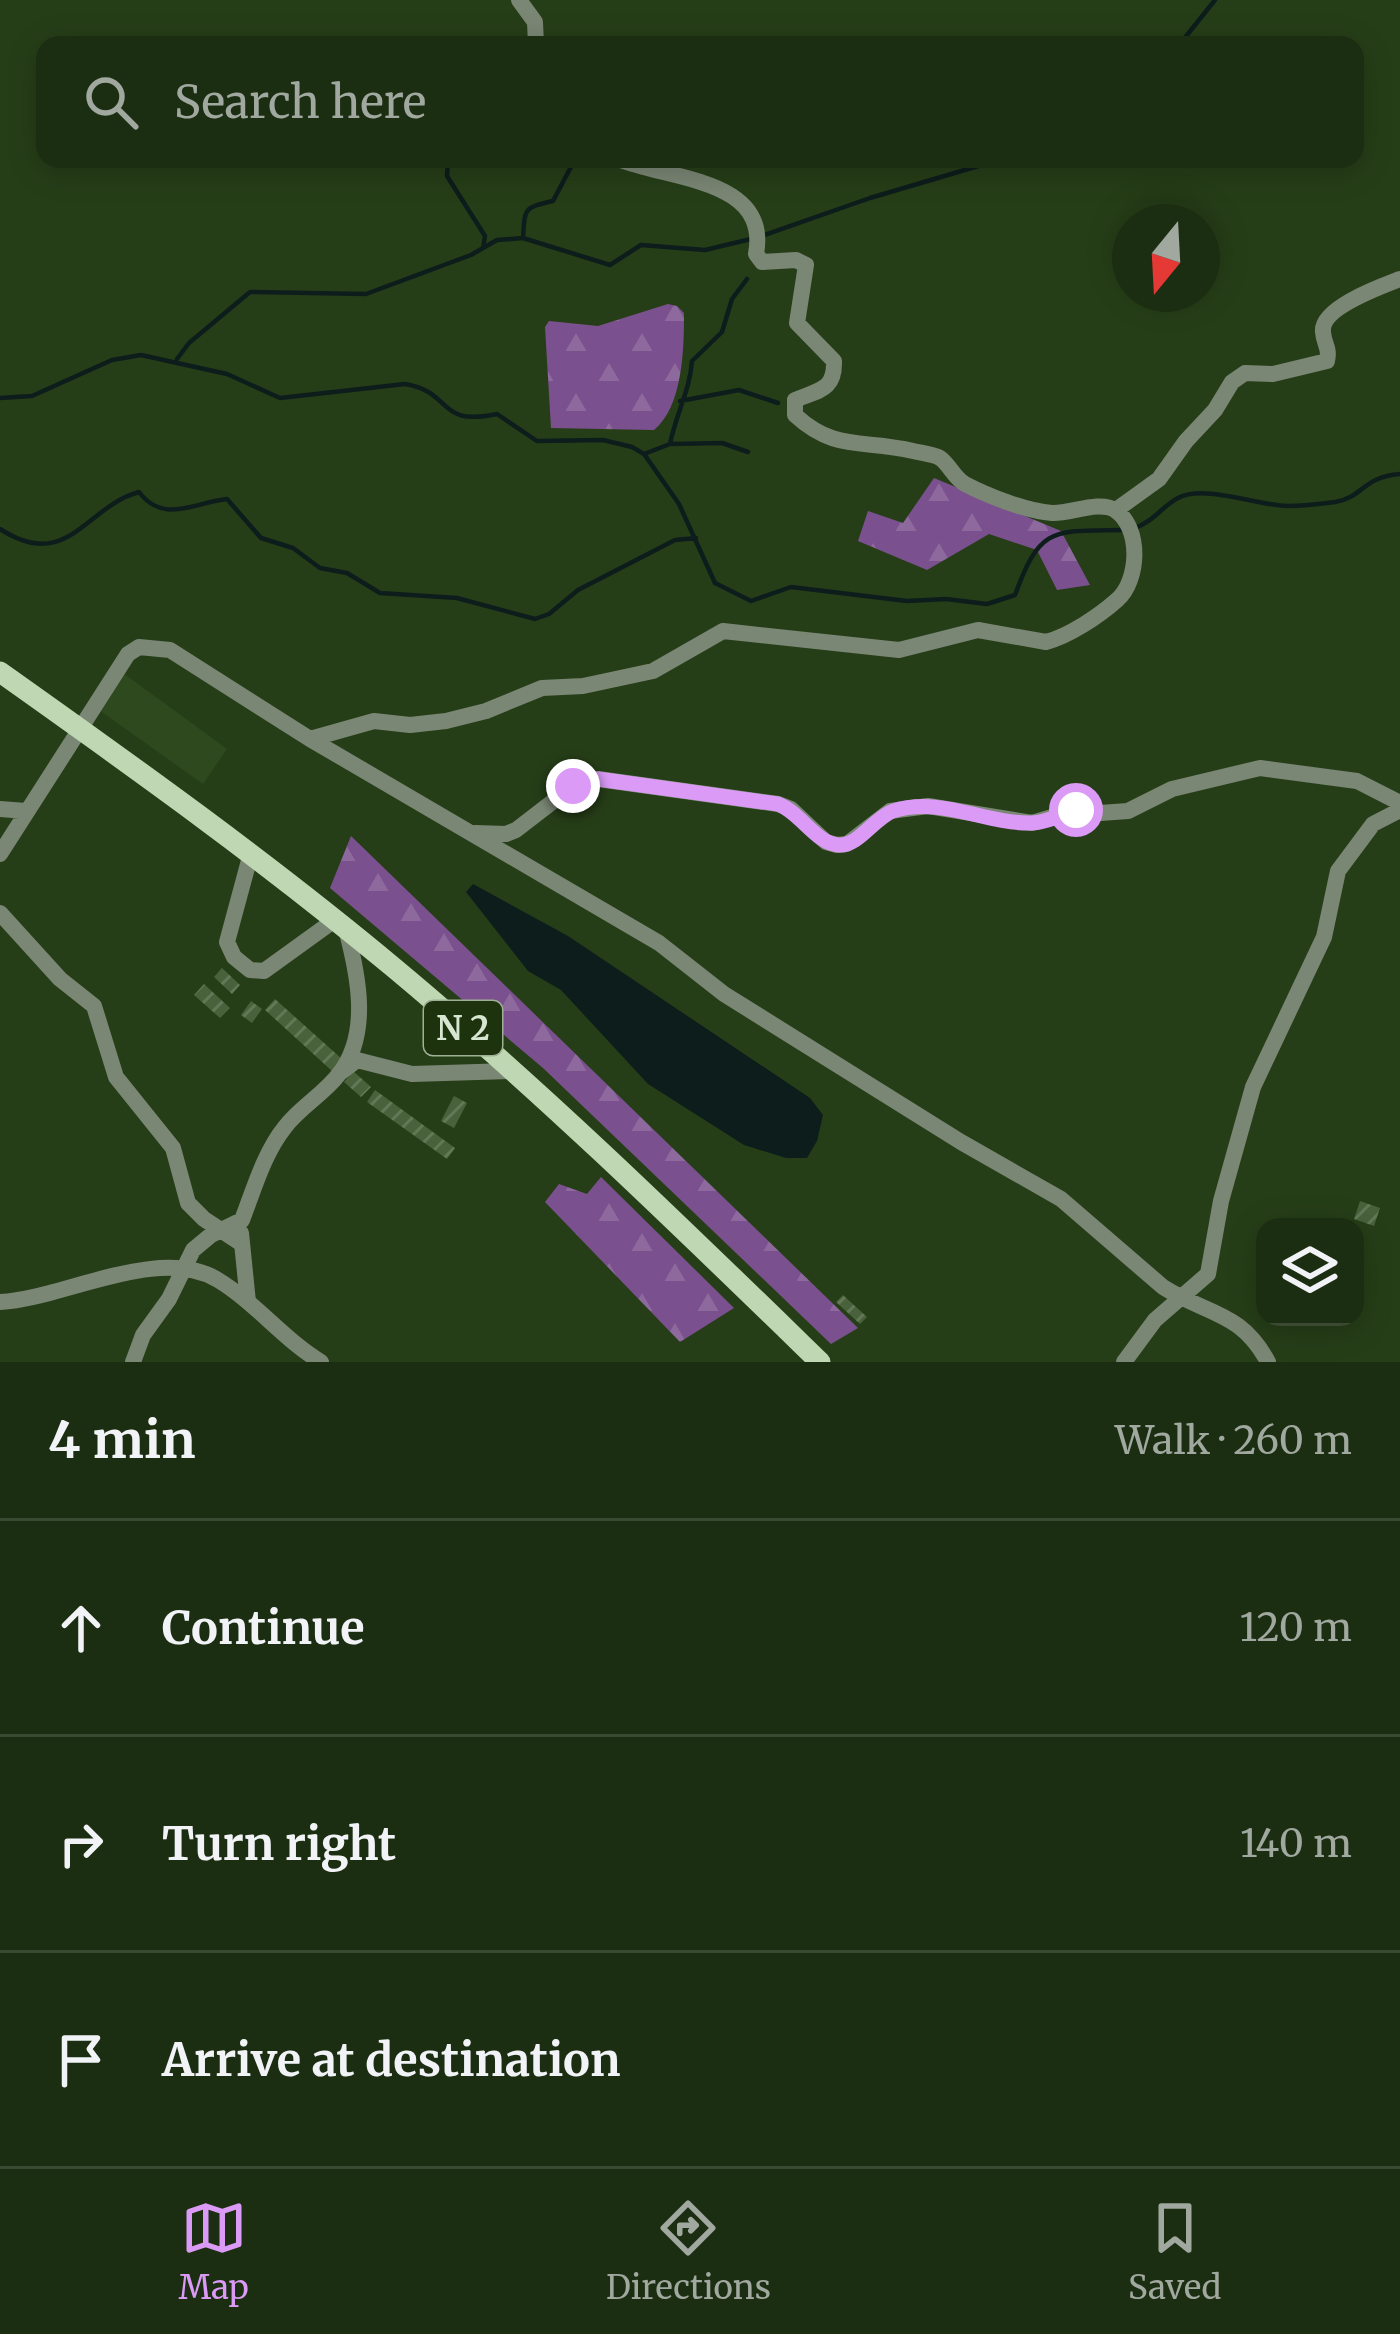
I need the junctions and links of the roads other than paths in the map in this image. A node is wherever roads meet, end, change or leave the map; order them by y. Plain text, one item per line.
1 (519, 0) edge
2 (536, 36) edge
3 (640, 168) edge
4 (1400, 279) edge
5 (1116, 510) junction
6 (0, 662) edge
7 (0, 672) edge
8 (77, 727) junction
9 (310, 739) junction
10 (1400, 807) edge
11 (0, 809) edge
12 (26, 811) junction
13 (474, 833) junction
14 (0, 854) edge
15 (250, 854) junction
16 (0, 913) edge
17 (341, 924) junction
18 (513, 1071) junction
19 (341, 1073) junction
20 (242, 1220) junction
21 (222, 1231) junction
22 (239, 1242) junction
23 (185, 1267) junction
24 (1181, 1298) junction
25 (0, 1302) edge
26 (248, 1302) junction
27 (133, 1362) edge
28 (321, 1362) edge
29 (820, 1362) edge
30 (1124, 1362) edge
31 (1268, 1362) edge

1 - 2 street
3 - 5 street
4 - 5 street
5 - 9 street
6 - 8 main road, N 2
7 - 8 main road, N 2
8 - 9 street
8 - 12 street
8 - 15 main road, N 2
9 - 13 street
10 - 13 street
10 - 24 street
11 - 12 street
12 - 14 street
13 - 24 street
15 - 17 main road, N 2
15 - 17 street
16 - 21 street
17 - 18 main road, N 2
17 - 19 street
18 - 19 street
18 - 29 main road, N 2
19 - 20 street
20 - 21 street
20 - 22 street
21 - 22 street
21 - 23 street
22 - 26 street
23 - 25 street
23 - 26 street
23 - 27 street
24 - 30 street
24 - 31 street
26 - 28 street

